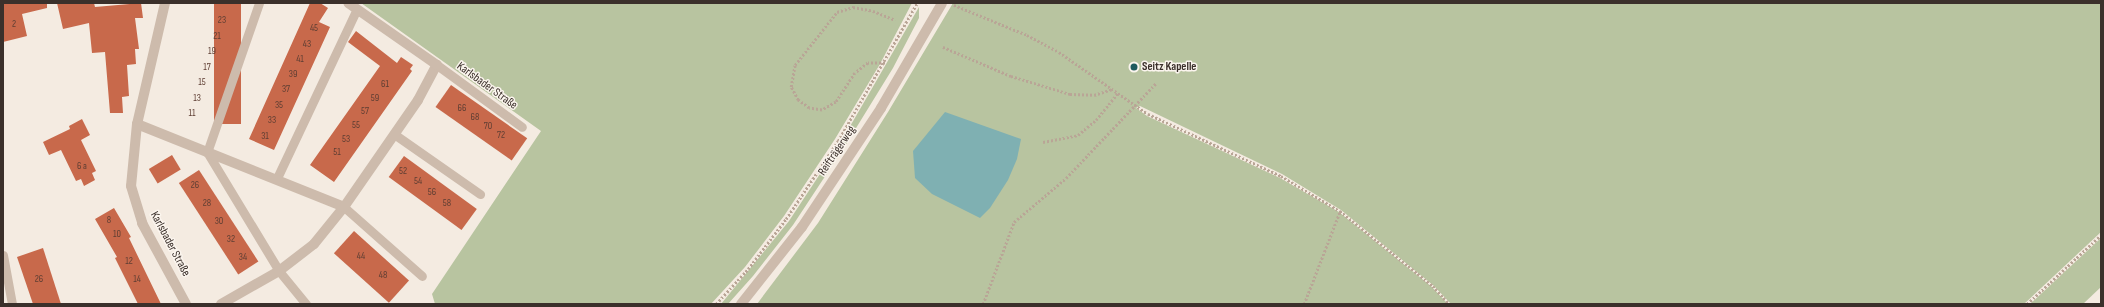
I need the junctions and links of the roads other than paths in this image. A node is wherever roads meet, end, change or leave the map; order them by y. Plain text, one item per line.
1 (165, 3) edge
2 (259, 3) edge
3 (942, 3) edge
4 (352, 6) edge
5 (437, 65) junction
6 (137, 124) junction
7 (522, 127) dead end
8 (394, 134) junction
9 (206, 152) junction
10 (277, 178) junction
11 (480, 194) dead end
12 (344, 206) junction
13 (3, 256) edge
14 (279, 271) junction
15 (422, 276) dead end
16 (12, 304) edge
17 (186, 304) edge
18 (222, 304) edge
19 (306, 304) edge
20 (742, 304) edge

1 - 6 street, Karlsbader Straße
2 - 9 lane
3 - 20 street, Reifträgerweg
4 - 5 street, Karlsbader Straße
4 - 10 lane, Karlsbader Straße
5 - 7 lane, Karlsbader Straße
5 - 8 street, Karlsbader Straße
6 - 9 street
6 - 17 street, Karlsbader Straße
8 - 11 lane
8 - 12 street, Karlsbader Straße
9 - 10 street
9 - 14 lane
10 - 12 street
12 - 14 street, Karlsbader Straße
12 - 15 lane
13 - 16 lane
14 - 18 street, Karlsbader Straße
14 - 19 lane

